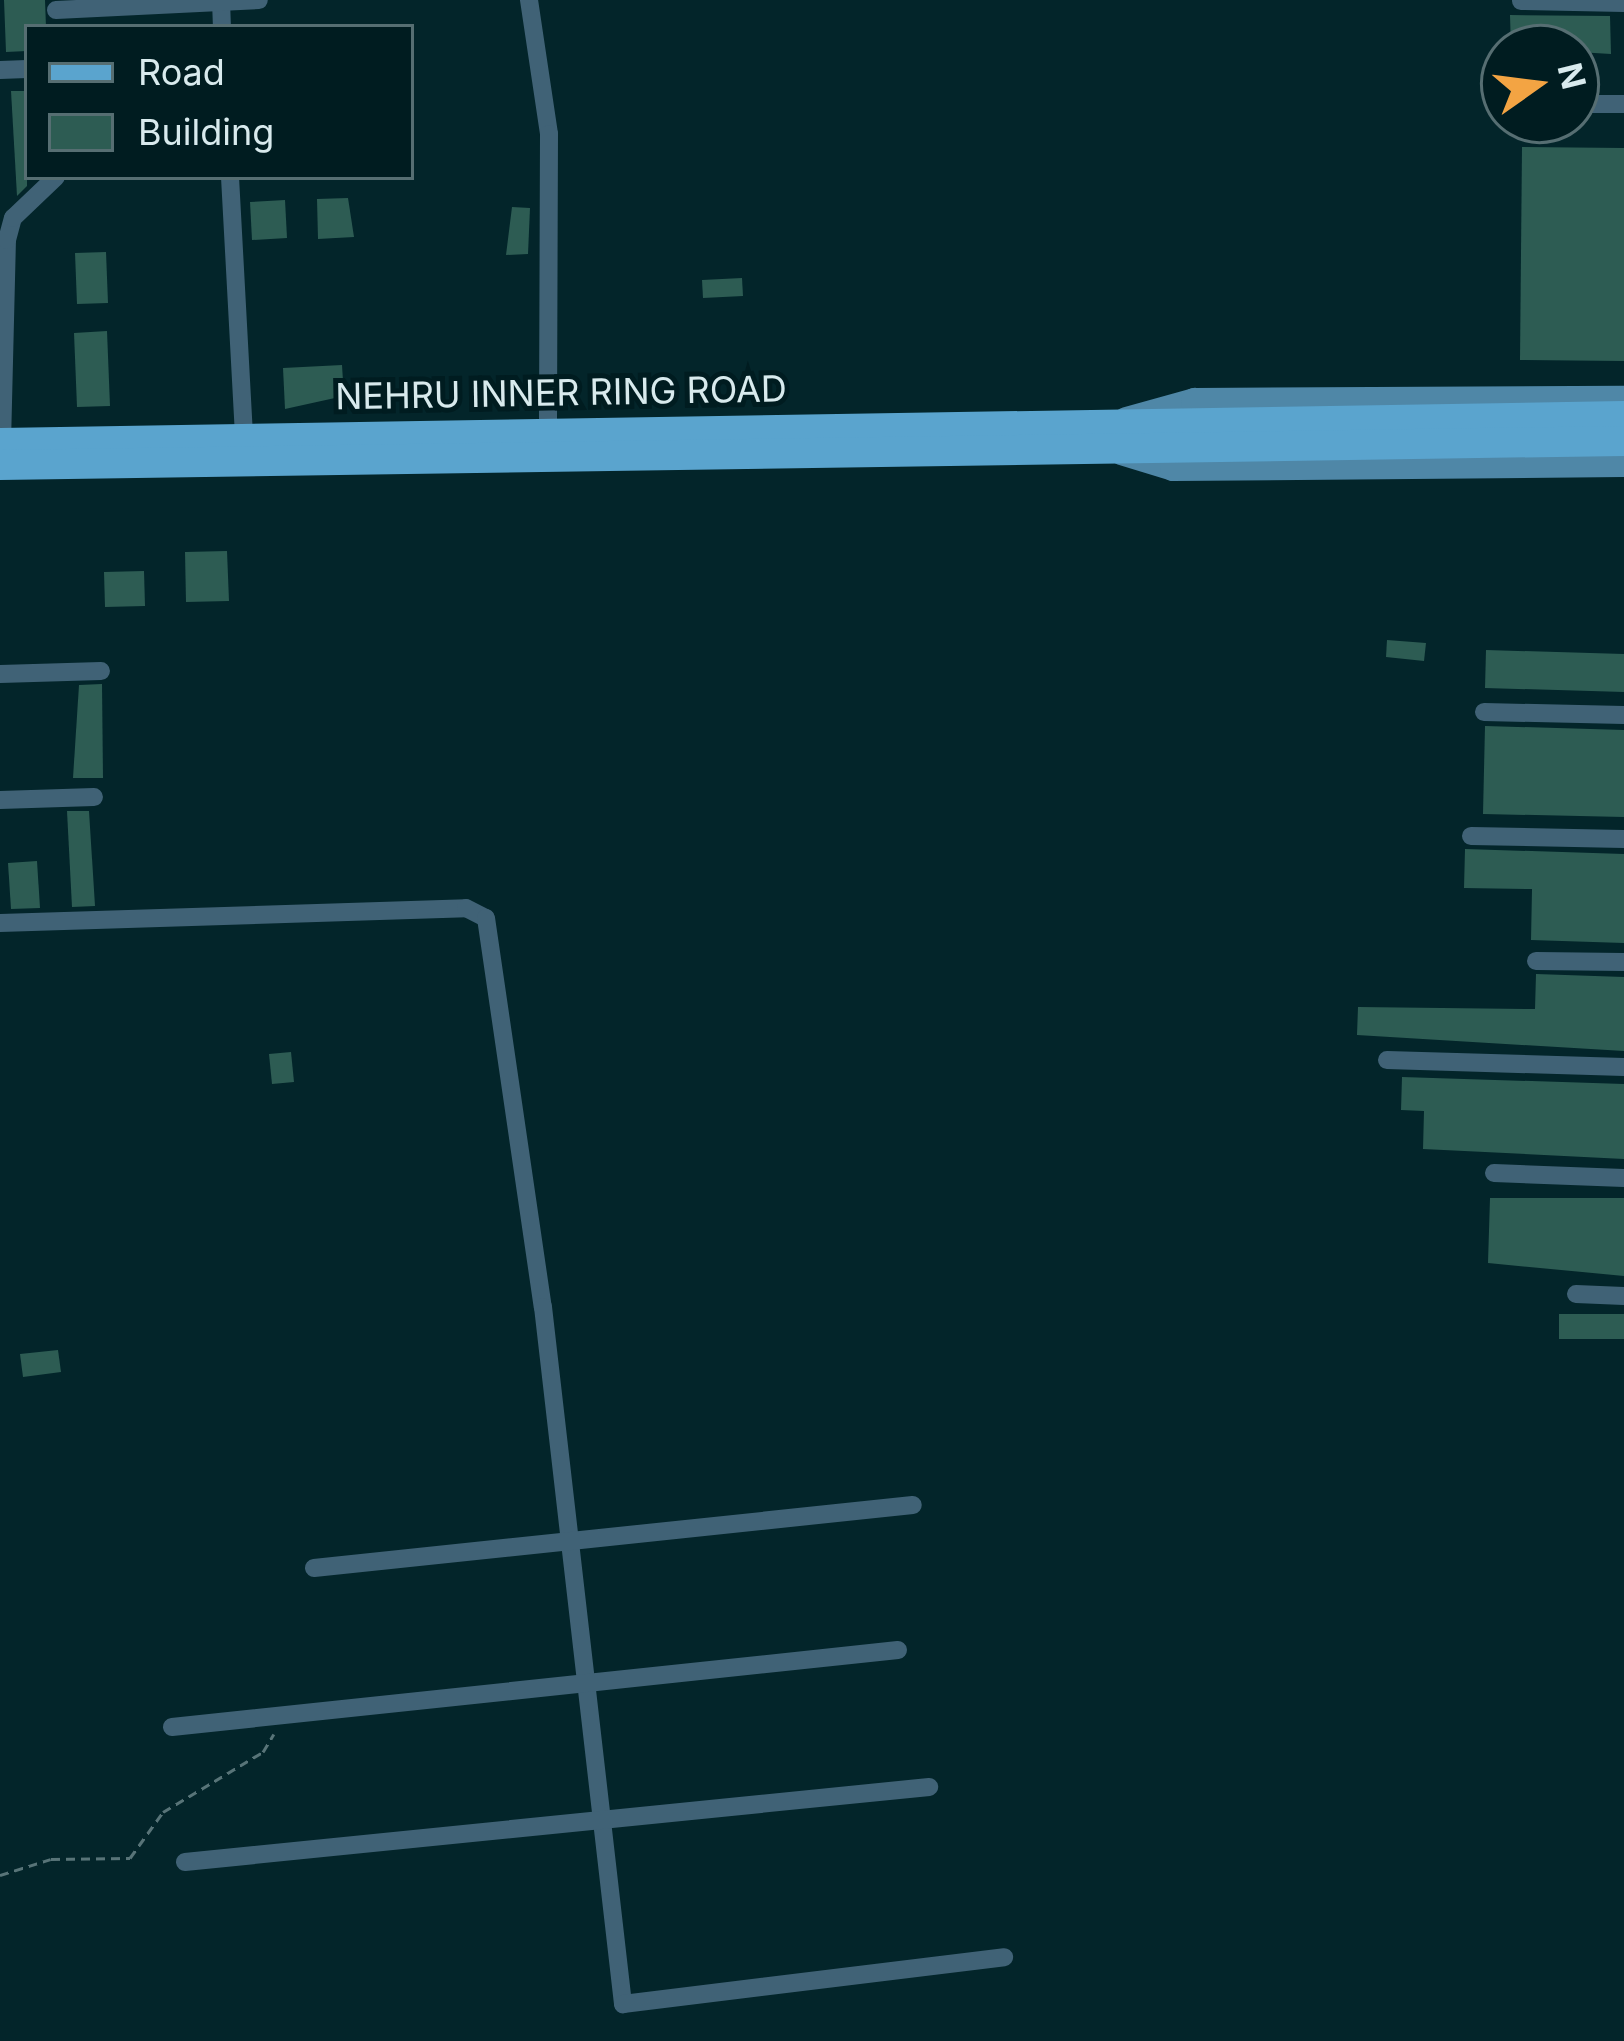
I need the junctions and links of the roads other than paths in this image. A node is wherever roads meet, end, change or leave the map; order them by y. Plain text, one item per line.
1 (260, 0) edge
2 (529, 0) edge
3 (221, 2) edge
4 (1521, 2) edge
5 (1624, 3) edge
6 (56, 12) edge
7 (53, 180) edge
8 (230, 180) edge
9 (1624, 399) edge
10 (1624, 416) edge
11 (548, 432) junction
12 (1196, 433) junction
13 (1117, 434) junction
14 (244, 436) junction
15 (958, 437) junction
16 (1624, 442) edge
17 (1, 450) edge
18 (1624, 463) edge
19 (100, 671) dead end
20 (0, 674) edge
21 (1484, 712) dead end
22 (1624, 715) edge
23 (94, 796) dead end
24 (0, 800) edge
25 (1471, 836) dead end
26 (1624, 839) edge
27 (0, 923) edge
28 (1536, 961) dead end
29 (1624, 962) edge
30 (1387, 1060) dead end
31 (1624, 1067) edge
32 (1494, 1173) dead end
33 (1624, 1178) edge
34 (1576, 1294) dead end
35 (1624, 1296) edge
36 (913, 1504) dead end
37 (570, 1541) junction
38 (314, 1568) dead end
39 (898, 1650) dead end
40 (587, 1683) junction
41 (172, 1727) dead end
42 (929, 1787) dead end
43 (602, 1820) junction
44 (185, 1862) dead end
45 (1004, 1957) dead end

1 - 3 street
2 - 11 street
3 - 6 street
4 - 5 street
7 - 17 street
8 - 14 street
9 - 13 street
10 - 12 main road
11 - 14 main road, NEHRU INNER RING ROAD
11 - 15 main road, NEHRU INNER RING ROAD
12 - 13 main road, NEHRU INNER RING ROAD
12 - 16 main road
13 - 15 main road, NEHRU INNER RING ROAD
13 - 18 street
14 - 17 main road, NEHRU INNER RING ROAD
15 - 17 main road, NEHRU INNER RING ROAD
19 - 20 street
21 - 22 street
23 - 24 street
25 - 26 street
27 - 37 street
28 - 29 street
30 - 31 street
32 - 33 street
34 - 35 street
36 - 37 street
37 - 38 street
37 - 40 street
39 - 40 street
40 - 41 street
40 - 43 street
42 - 43 street
43 - 44 street
43 - 45 street

